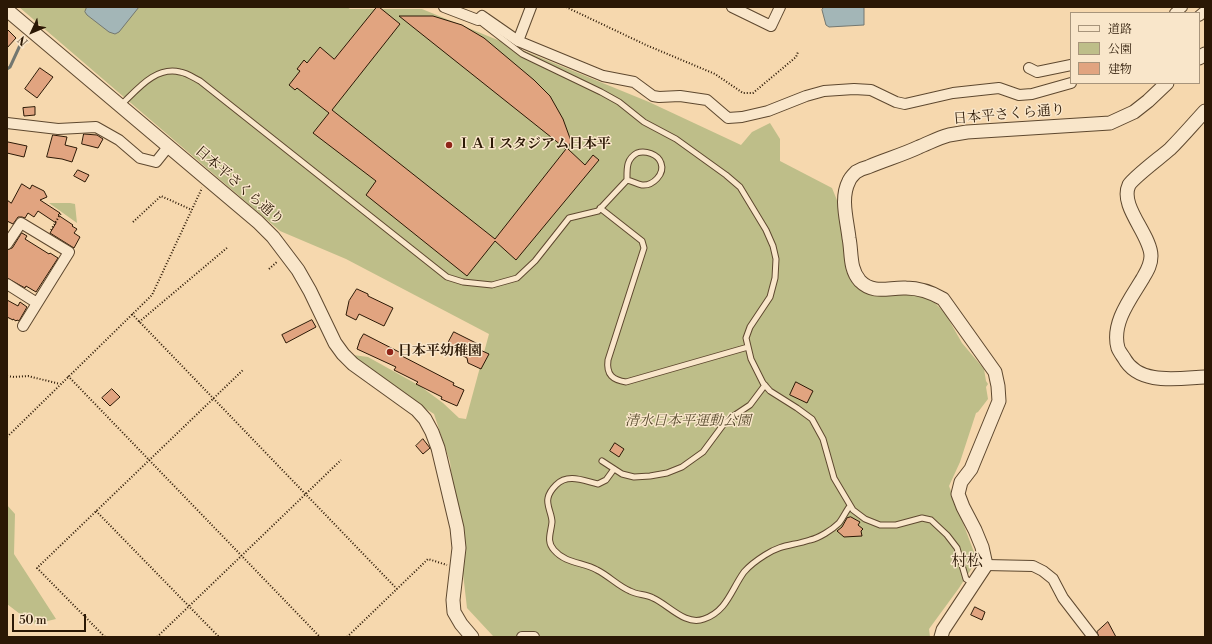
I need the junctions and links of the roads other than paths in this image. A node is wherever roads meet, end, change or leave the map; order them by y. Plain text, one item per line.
1 (444, 7) edge
2 (531, 7) edge
3 (732, 7) edge
4 (780, 7) edge
5 (7, 10) edge
6 (478, 20) junction
7 (518, 41) junction
8 (1070, 65) edge
9 (1029, 68) dead end
10 (1070, 83) edge
11 (1167, 84) edge
12 (120, 105) junction
13 (1205, 111) edge
14 (7, 123) edge
15 (168, 146) junction
16 (627, 180) junction
17 (600, 208) junction
18 (7, 244) edge
19 (7, 284) edge
20 (37, 303) junction
21 (23, 326) dead end
22 (748, 347) junction
23 (1205, 377) edge
24 (765, 385) junction
25 (602, 461) dead end
26 (614, 469) junction
27 (850, 506) junction
28 (986, 565) junction
29 (974, 583) junction
30 (472, 637) edge
31 (522, 637) edge
32 (534, 637) edge
33 (941, 637) edge
34 (1093, 637) edge

1 - 6 street
2 - 7 street
3 - 4 street
5 - 12 street, 日本平さくら通り
6 - 7 street
6 - 22 lane
7 - 10 street
8 - 9 street
11 - 28 street, 日本平さくら通り
12 - 15 street, 日本平さくら通り
12 - 17 lane
13 - 23 street
14 - 15 street
15 - 30 street, 日本平さくら通り
16 - 16 lane
16 - 17 lane
17 - 22 lane
18 - 20 street
19 - 20 street
20 - 21 street
22 - 24 lane
24 - 26 lane
24 - 27 lane
25 - 26 lane
26 - 27 lane
27 - 29 lane
28 - 29 street
28 - 34 street
29 - 33 street
31 - 32 street

